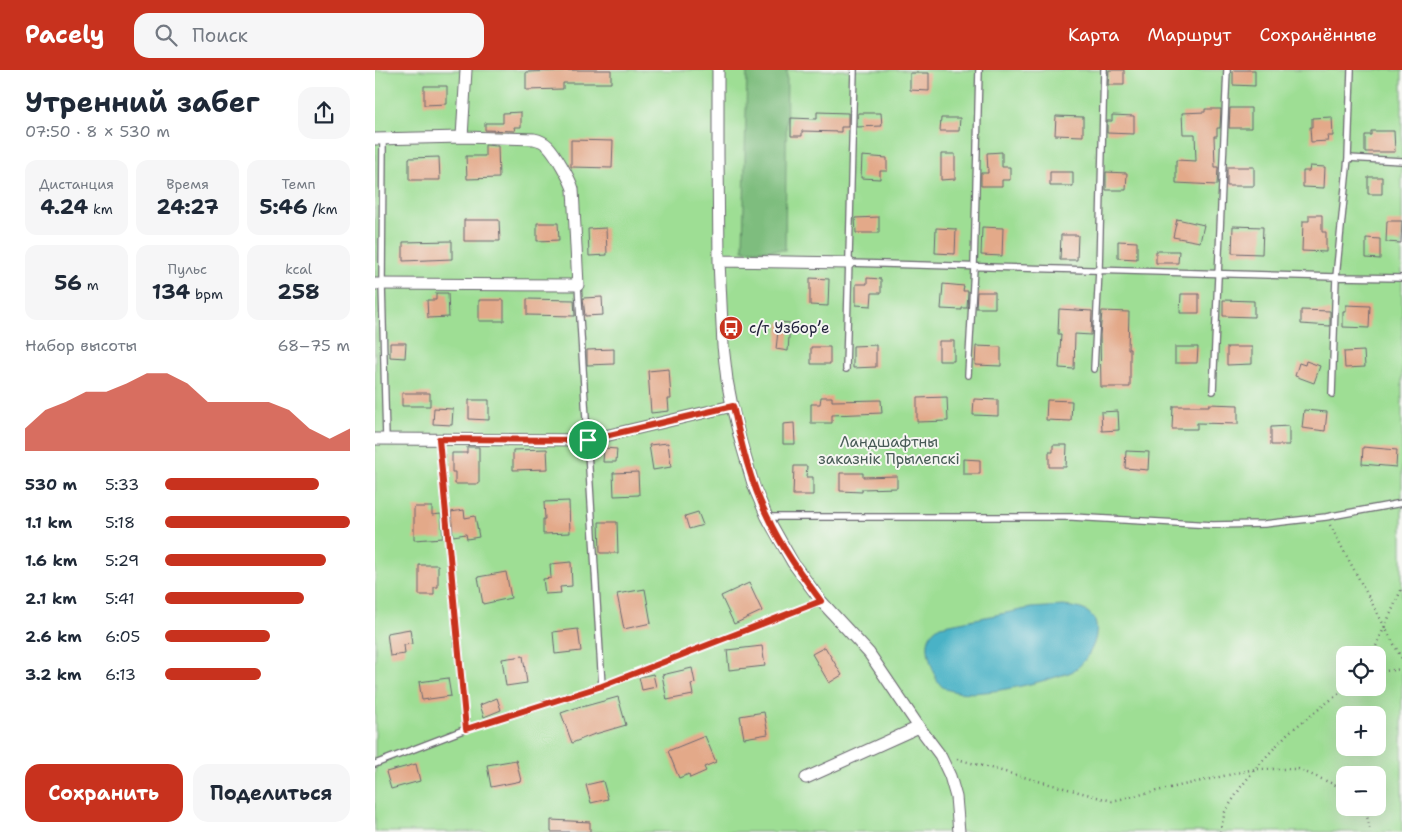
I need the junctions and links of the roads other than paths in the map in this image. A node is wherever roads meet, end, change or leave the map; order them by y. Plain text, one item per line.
1 (466, 70) edge
2 (718, 70) edge
3 (854, 70) edge
4 (979, 70) edge
5 (1104, 70) edge
6 (1227, 70) edge
7 (1351, 70) edge
8 (462, 137) junction
9 (379, 139) edge
10 (1347, 158) junction
11 (1402, 161) edge
12 (719, 261) junction
13 (849, 263) junction
14 (974, 267) junction
15 (1099, 270) junction
16 (1219, 272) junction
17 (1336, 277) junction
18 (1402, 278) edge
19 (379, 284) edge
20 (578, 285) junction
21 (847, 369) dead end
22 (1093, 369) dead end
23 (968, 375) dead end
24 (1213, 391) dead end
25 (1332, 394) dead end
26 (733, 406) junction
27 (380, 439) edge
28 (439, 439) junction
29 (588, 440) junction
30 (1402, 503) edge
31 (767, 517) junction
32 (821, 601) junction
33 (602, 686) junction
34 (919, 727) junction
35 (466, 729) junction
36 (375, 764) edge
37 (806, 778) dead end
38 (959, 832) edge

1 - 8 street
2 - 12 street
3 - 13 lane
4 - 14 lane
5 - 15 lane
6 - 16 lane
7 - 10 lane
8 - 9 street
8 - 20 street
9 - 19 lane
10 - 11 lane
10 - 17 lane
12 - 13 street
12 - 26 street
13 - 14 lane
13 - 21 lane
14 - 15 lane
14 - 23 lane
15 - 16 lane
15 - 22 lane
16 - 17 lane
16 - 24 lane
17 - 18 lane
17 - 25 lane
19 - 20 street
19 - 27 lane
20 - 29 lane
26 - 29 street
26 - 31 street
27 - 28 street
28 - 29 street
28 - 35 lane
29 - 33 lane
30 - 31 lane
31 - 32 street
32 - 33 lane
32 - 34 street
33 - 35 lane
34 - 37 street
34 - 38 street
35 - 36 lane

